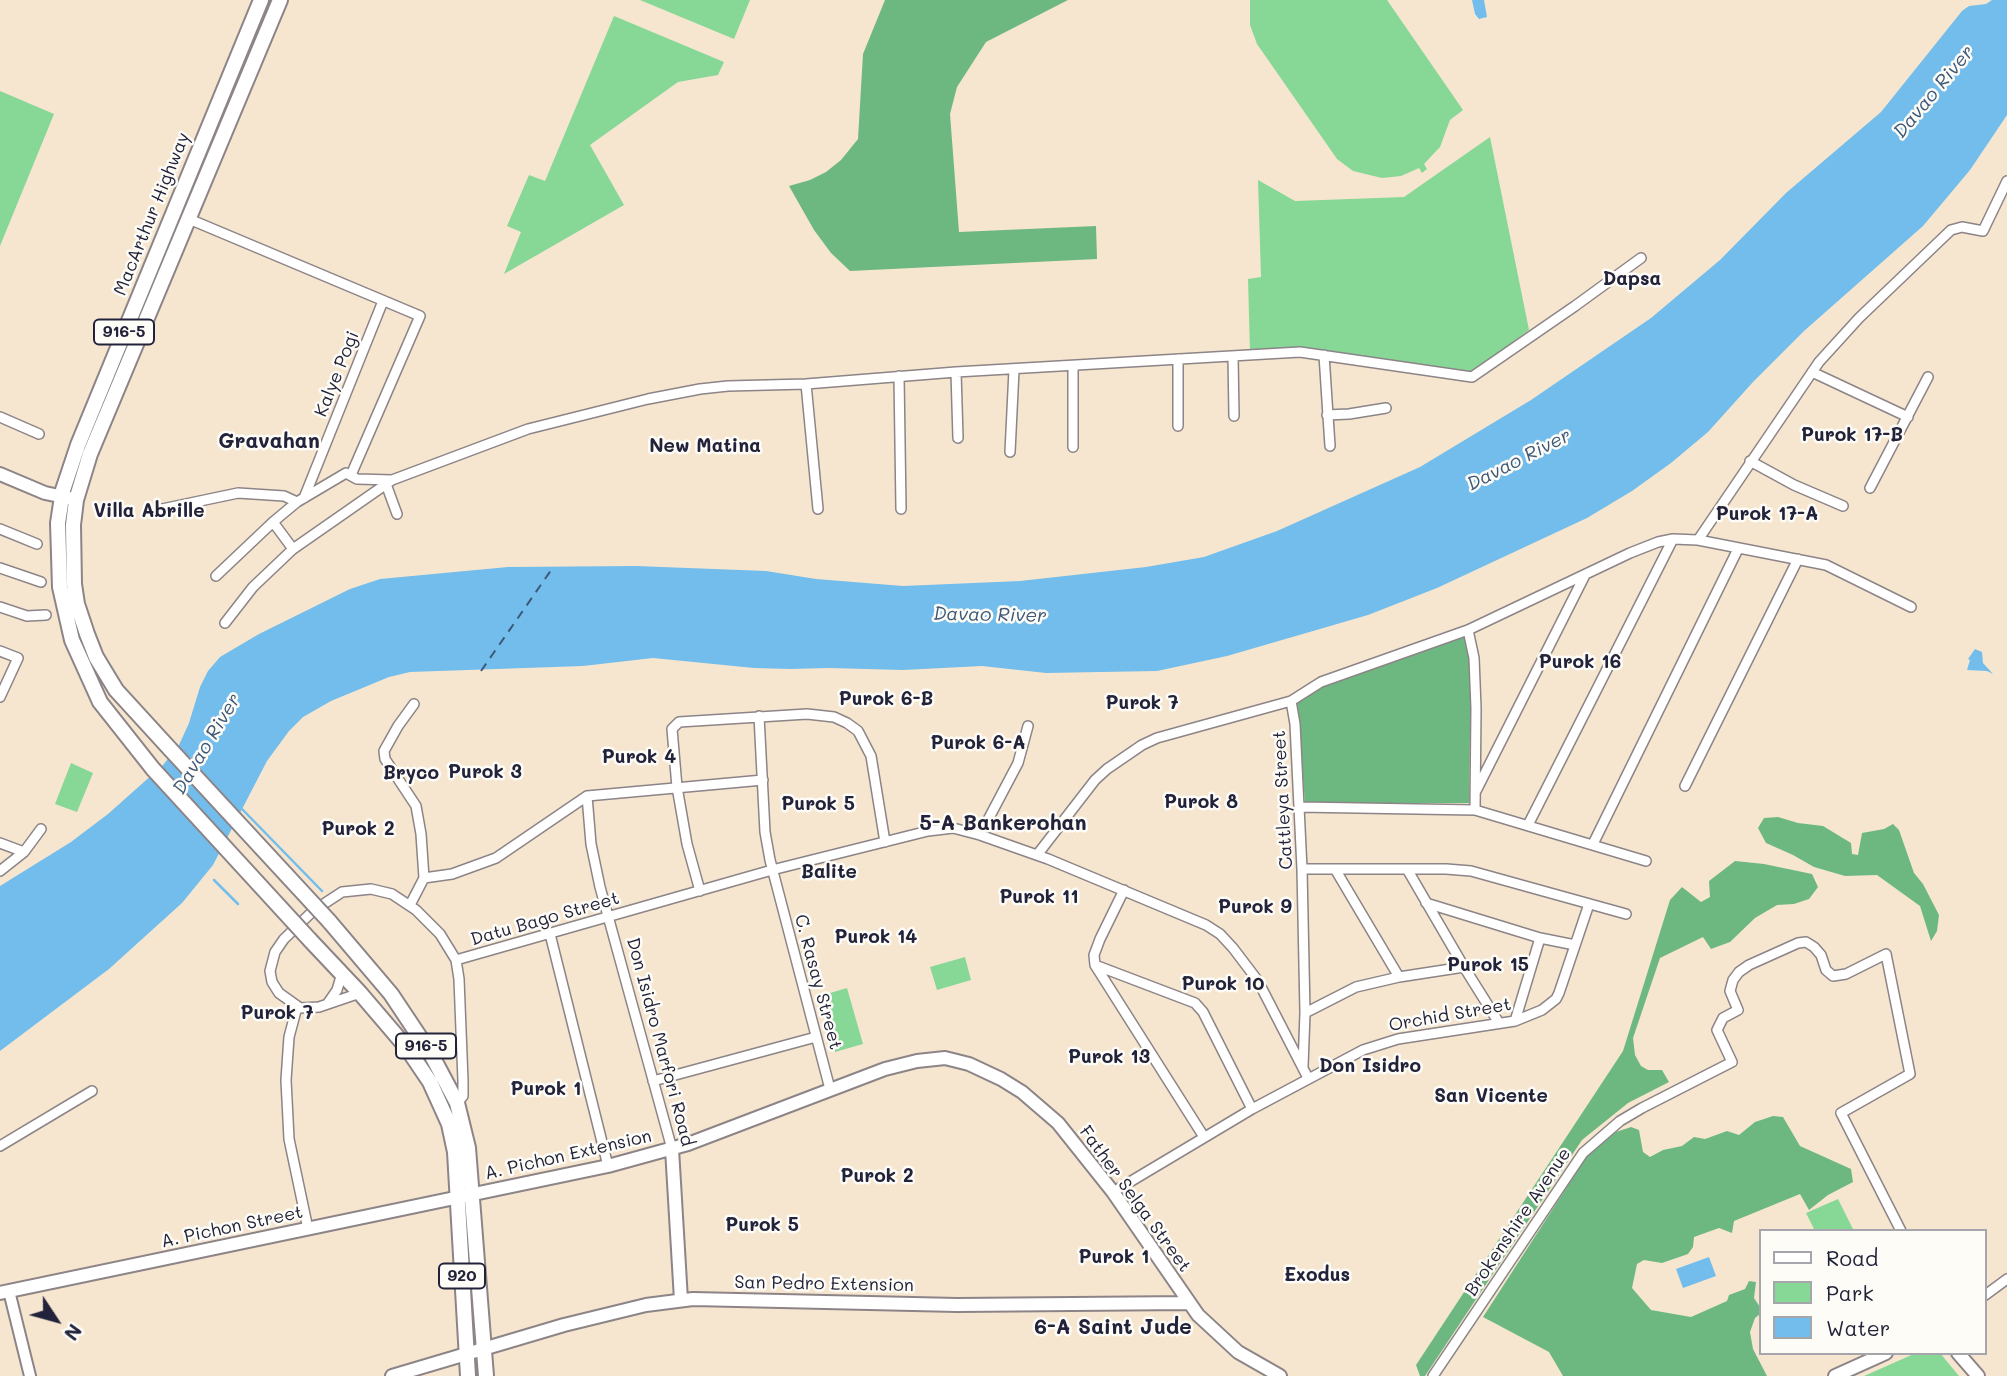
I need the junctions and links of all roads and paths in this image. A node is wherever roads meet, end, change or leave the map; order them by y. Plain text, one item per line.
1 (261, 0) edge
2 (280, 0) edge
3 (2007, 181) edge
4 (189, 219) junction
5 (1641, 258) dead end
6 (383, 301) junction
7 (1324, 355) junction
8 (1233, 356) junction
9 (1178, 359) junction
10 (1073, 366) junction
11 (1014, 369) junction
12 (956, 372) junction
13 (1812, 372) junction
14 (899, 376) junction
15 (1928, 377) dead end
16 (806, 384) junction
17 (1386, 408) dead end
18 (1327, 415) junction
19 (1234, 416) dead end
20 (0, 417) edge
21 (1908, 417) junction
22 (1178, 426) dead end
23 (38, 434) dead end
24 (958, 438) dead end
25 (1330, 446) dead end
26 (1073, 447) dead end
27 (1010, 452) dead end
28 (1750, 461) junction
29 (0, 474) edge
30 (351, 475) junction
31 (389, 482) junction
32 (1870, 488) dead end
33 (69, 498) junction
34 (301, 500) junction
35 (1843, 506) dead end
36 (162, 509) dead end
37 (818, 509) dead end
38 (901, 509) dead end
39 (397, 514) dead end
40 (273, 522) junction
41 (0, 529) edge
42 (1673, 539) junction
43 (1698, 540) junction
44 (37, 544) dead end
45 (293, 549) junction
46 (1738, 549) junction
47 (1798, 559) junction
48 (0, 568) edge
49 (216, 576) dead end
50 (1584, 577) junction
51 (41, 582) dead end
52 (0, 607) edge
53 (1910, 607) dead end
54 (47, 615) dead end
55 (225, 623) dead end
56 (1468, 630) junction
57 (0, 651) edge
58 (0, 697) edge
59 (1291, 701) junction
60 (414, 704) dead end
61 (759, 716) junction
62 (1028, 726) dead end
63 (762, 780) junction
64 (1685, 786) dead end
65 (677, 787) junction
66 (1476, 791) junction
67 (587, 796) junction
68 (1299, 807) junction
69 (1475, 810) junction
70 (1528, 825) junction
71 (41, 830) dead end
72 (980, 835) junction
73 (886, 842) junction
74 (0, 843) edge
75 (1593, 844) junction
76 (24, 852) junction
77 (1037, 855) junction
78 (1646, 861) dead end
79 (1302, 869) junction
80 (1335, 869) junction
81 (0, 870) edge
82 (772, 870) junction
83 (1407, 870) junction
84 (424, 878) junction
85 (1124, 890) junction
86 (700, 891) junction
87 (1426, 902) junction
88 (1589, 904) junction
89 (410, 905) junction
90 (1626, 914) dead end
91 (608, 918) junction
92 (550, 934) junction
93 (1540, 938) junction
94 (1575, 945) junction
95 (456, 960) junction
96 (1095, 965) junction
97 (1464, 967) junction
98 (342, 973) junction
99 (1399, 977) junction
100 (360, 993) junction
101 (327, 1004) junction
102 (296, 1007) junction
103 (1305, 1013) junction
104 (1515, 1021) junction
105 (1500, 1024) junction
106 (816, 1037) junction
107 (1303, 1066) junction
108 (1308, 1078) junction
109 (653, 1081) junction
110 (830, 1089) junction
111 (93, 1091) dead end
112 (457, 1103) junction
113 (1252, 1109) junction
114 (1204, 1137) junction
115 (0, 1146) edge
116 (673, 1149) junction
117 (608, 1166) junction
118 (1113, 1192) junction
119 (465, 1197) junction
120 (308, 1229) junction
121 (1900, 1229) edge
122 (2007, 1279) edge
123 (5, 1292) edge
124 (1986, 1295) edge
125 (681, 1300) junction
126 (1188, 1303) junction
127 (485, 1348) junction
128 (467, 1353) junction
129 (1882, 1355) edge
130 (1960, 1355) edge
131 (1276, 1375) edge
132 (30, 1376) edge
133 (392, 1376) edge
134 (468, 1376) edge
135 (486, 1376) edge
136 (1433, 1376) edge
137 (1835, 1376) edge
138 (1978, 1376) edge

1 - 33 main road, MacArthur Highway / 916-5
2 - 4 main road, MacArthur Highway / 916-5
3 - 13 street
4 - 6 street
4 - 33 main road, MacArthur Highway / 916-5
5 - 7 street
6 - 30 street
6 - 34 street, Kalye Pogi
7 - 8 street
7 - 18 street
8 - 9 street
8 - 19 street
9 - 10 street
9 - 22 street
10 - 11 street
10 - 26 street
11 - 12 street
11 - 27 street
12 - 14 street
12 - 24 street
13 - 21 street
13 - 28 street
14 - 16 street
14 - 38 street
15 - 21 street
16 - 31 street
16 - 37 street
17 - 18 street
18 - 25 street
20 - 23 street
21 - 32 street
28 - 35 street
28 - 43 street
29 - 33 main road
30 - 31 street
30 - 34 street
31 - 39 street
31 - 45 street
33 - 98 main road, MacArthur Highway / 916-5, bridge
33 - 112 main road, MacArthur Highway / 916-5, bridge
34 - 36 street
34 - 40 street
40 - 45 street
40 - 49 street
41 - 44 street
42 - 43 street
42 - 50 street
42 - 70 street
43 - 46 street
45 - 55 street
46 - 47 street
46 - 75 street
47 - 53 street
47 - 64 street
48 - 51 street
50 - 56 street
50 - 66 street
52 - 54 street
56 - 59 street
56 - 66 street
57 - 58 street
59 - 68 street, Cattleya Street
59 - 77 street
60 - 84 street
61 - 63 street, C. Rasay Street
61 - 65 street
61 - 73 street
62 - 72 street
63 - 65 street
63 - 82 street, C. Rasay Street
65 - 67 street
65 - 86 street
66 - 69 street
67 - 84 street
67 - 91 street, Don Isidro Marfori Road
68 - 69 street
68 - 79 street, Cattleya Street
69 - 70 street
70 - 75 street
71 - 76 street
72 - 73 street, Datu Bago Street
72 - 77 street, Datu Bago Street
73 - 82 street, Datu Bago Street
74 - 76 street
75 - 78 street
76 - 81 street
77 - 85 street, Datu Bago Street
79 - 80 street
79 - 103 street, Cattleya Street
80 - 83 street
80 - 99 street
82 - 86 street, Datu Bago Street
82 - 106 street, C. Rasay Street
83 - 87 street
83 - 88 street
84 - 89 street
85 - 96 street
85 - 107 street, Datu Bago Street
86 - 91 street, Datu Bago Street
87 - 93 street
87 - 97 street
88 - 90 street
88 - 94 street, Orchid Street
89 - 95 street, Datu Bago Street
89 - 102 street, Datu Bago Street
91 - 92 street, Datu Bago Street
91 - 109 street, Don Isidro Marfori Road
92 - 95 street, Datu Bago Street
92 - 117 street
93 - 94 street
93 - 104 street
94 - 104 street, Orchid Street
95 - 112 street
96 - 113 street
96 - 114 street
97 - 99 street
97 - 105 street
98 - 100 main road, 916-5
98 - 101 street
99 - 103 street
100 - 101 street
100 - 119 main road, 916-5
101 - 102 street
102 - 120 street
103 - 107 street, Cattleya Street
104 - 105 street, Orchid Street
105 - 108 street, Orchid Street
106 - 109 street
106 - 110 street, C. Rasay Street
107 - 108 street, Datu Bago Street
108 - 113 street, Orchid Street
109 - 116 street, Don Isidro Marfori Road
110 - 116 main road, Father Selga Street
110 - 118 main road, Father Selga Street
111 - 115 street
112 - 119 main road, 916-5
113 - 114 street, Orchid Street
114 - 118 street, Orchid Street
116 - 117 main road, A. Pichon Extension
116 - 125 main road, Don Isidro Marfori Road
117 - 119 main road, A. Pichon Extension
118 - 126 main road, Father Selga Street
119 - 120 main road, A. Pichon Street
119 - 127 main road, 920
119 - 128 main road, 920
120 - 123 main road, A. Pichon Street
121 - 136 street, Brokenshire Avenue
122 - 124 street
123 - 132 street
125 - 126 main road, San Pedro Extension
125 - 127 main road, San Pedro Extension
126 - 131 main road, Father Selga Street
127 - 128 main road, San Pedro Extension
127 - 135 main road, 920
128 - 133 main road, San Pedro Extension
128 - 134 main road, 920
129 - 137 main road
130 - 138 main road

